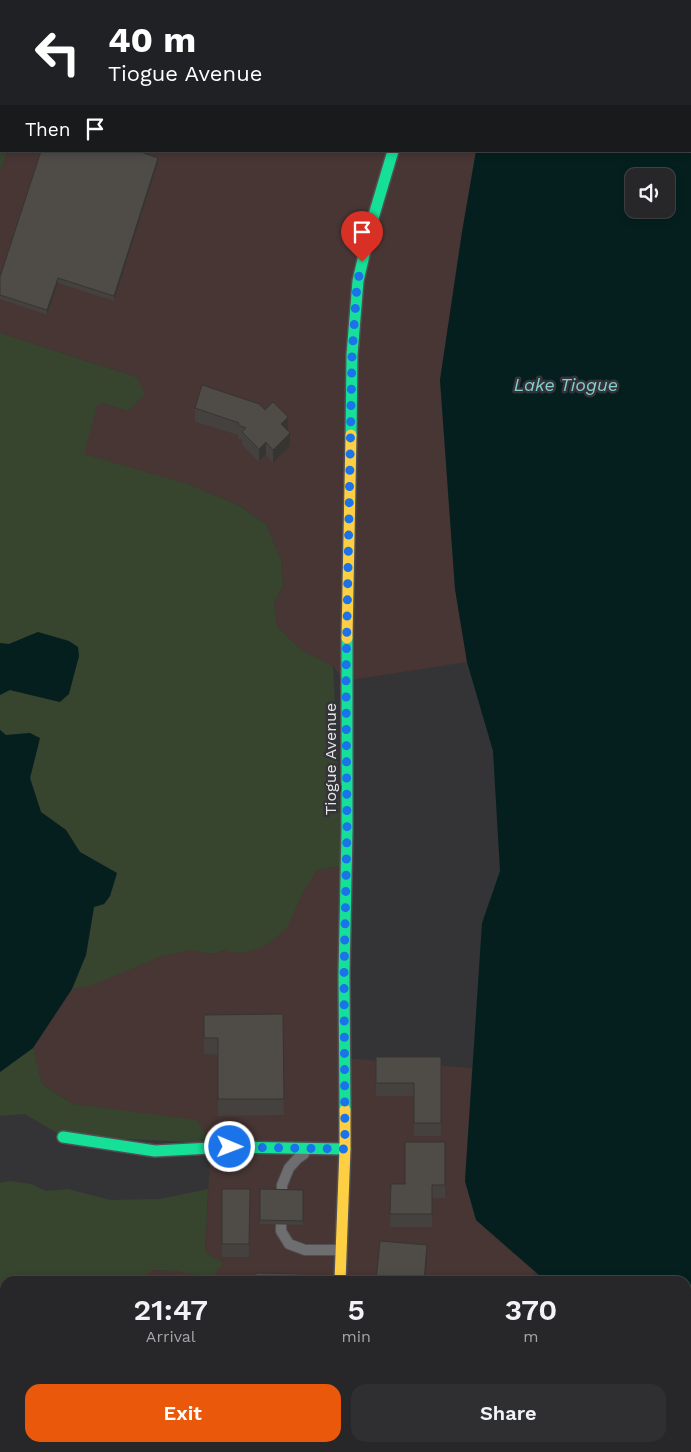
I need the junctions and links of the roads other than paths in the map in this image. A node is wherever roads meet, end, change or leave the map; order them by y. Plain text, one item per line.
1 (393, 152) edge
2 (62, 1137) dead end
3 (315, 1149) junction
4 (345, 1149) junction
5 (341, 1250) junction
6 (340, 1276) edge

1 - 4 main road, Tiogue Avenue
2 - 3 main road
3 - 4 main road
3 - 5 lane
4 - 5 main road, Tiogue Avenue
5 - 6 main road, Tiogue Avenue

